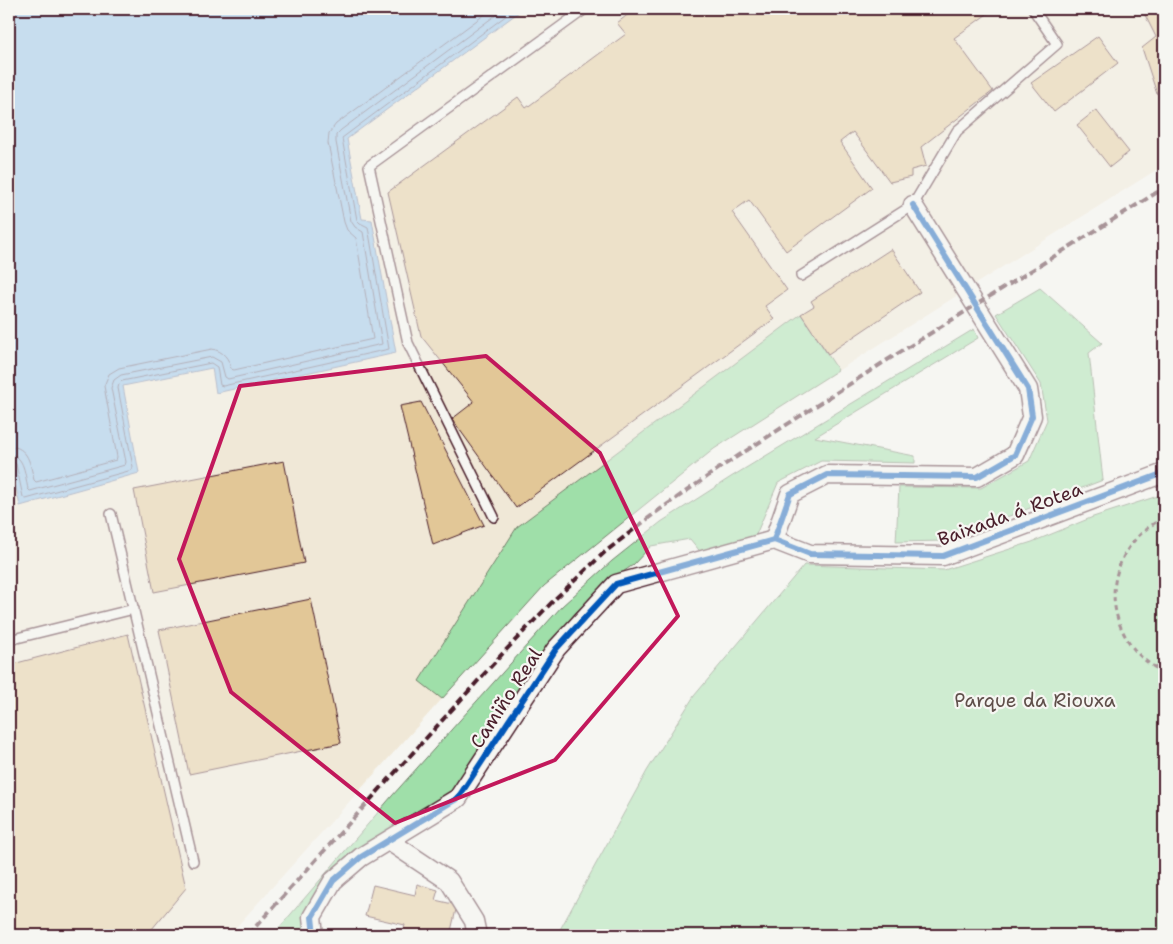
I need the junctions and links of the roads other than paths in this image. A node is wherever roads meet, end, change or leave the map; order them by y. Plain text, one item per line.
1 (586, 9) edge
2 (1033, 9) edge
3 (913, 205) junction
4 (801, 276) dead end
5 (1164, 473) edge
6 (111, 514) dead end
7 (494, 517) dead end
8 (774, 540) junction
9 (134, 609) junction
10 (9, 640) edge
11 (389, 841) junction
12 (194, 861) dead end
13 (314, 935) edge
14 (476, 935) edge

1 - 7 lane
2 - 3 lane
3 - 4 lane
3 - 8 street
5 - 8 street, Baixada á Rotea
6 - 9 lane
8 - 11 street, Camiño Real
9 - 10 lane
9 - 12 lane
11 - 13 street, Camiño Real
11 - 14 street

